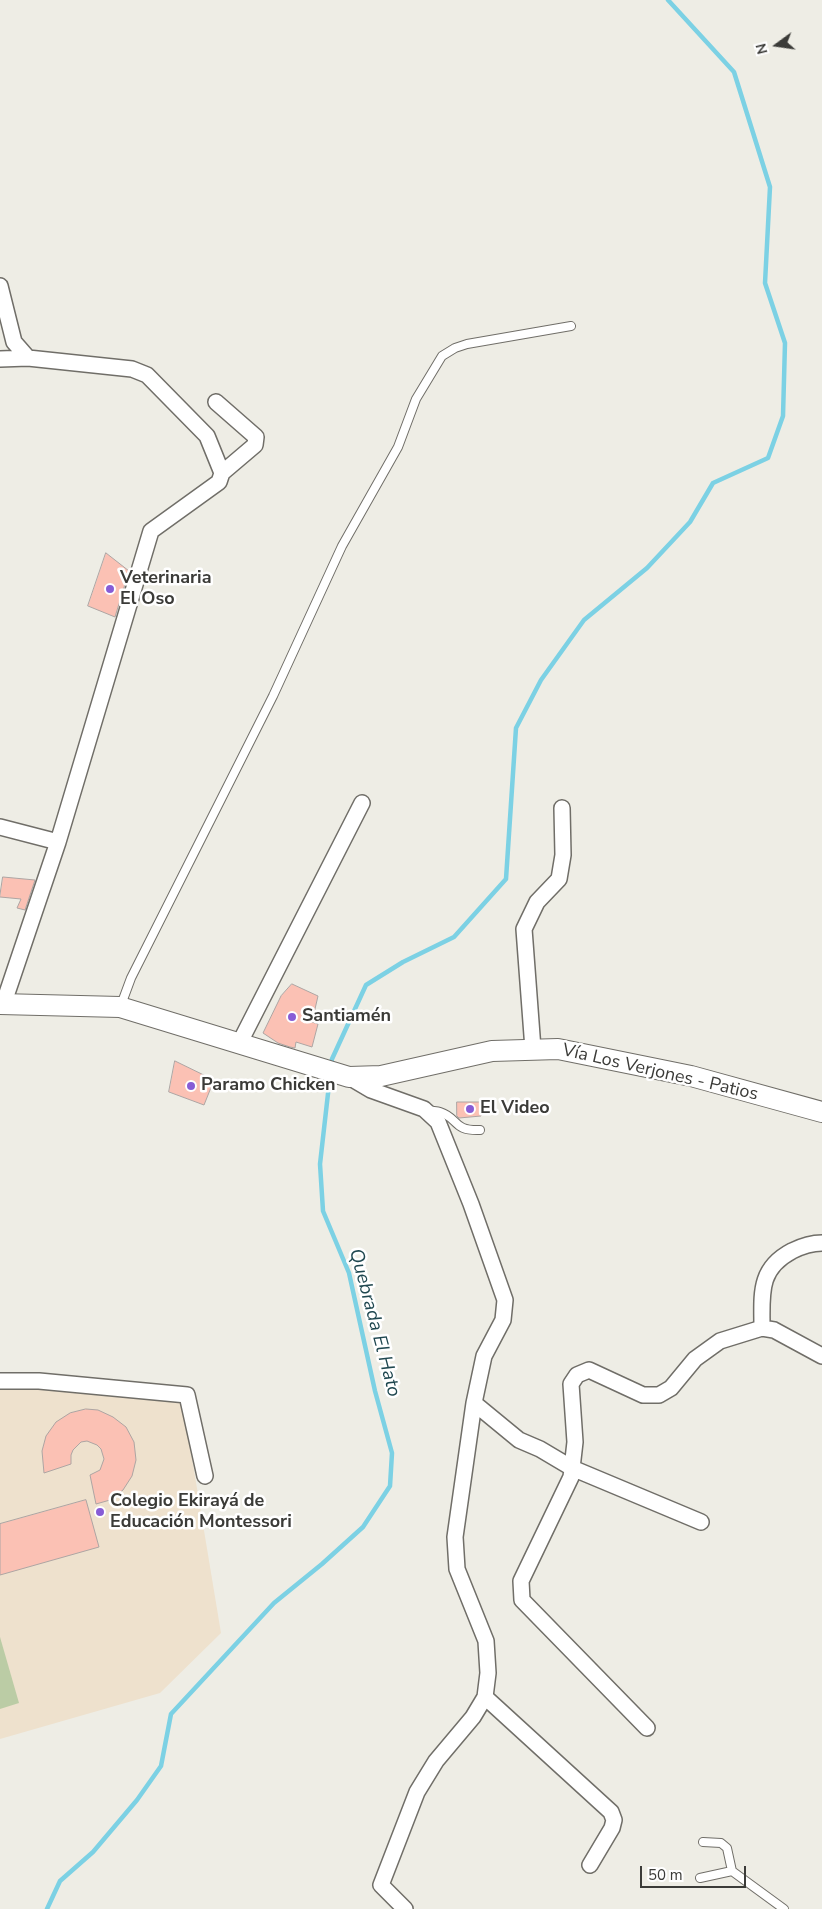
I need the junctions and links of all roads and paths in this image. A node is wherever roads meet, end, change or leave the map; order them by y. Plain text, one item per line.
1 (0, 286) edge
2 (571, 326) dead end
3 (28, 358) junction
4 (0, 359) edge
5 (216, 402) dead end
6 (222, 473) junction
7 (362, 802) dead end
8 (562, 808) dead end
9 (0, 827) edge
10 (58, 842) junction
11 (2, 1004) edge
12 (120, 1007) junction
13 (240, 1044) junction
14 (533, 1049) junction
15 (337, 1073) junction
16 (424, 1109) junction
17 (822, 1112) edge
18 (480, 1130) dead end
19 (822, 1243) edge
20 (762, 1328) junction
21 (822, 1356) edge
22 (0, 1381) edge
23 (474, 1403) junction
24 (572, 1468) junction
25 (205, 1476) dead end
26 (701, 1522) dead end
27 (485, 1697) junction
28 (647, 1728) dead end
29 (703, 1842) dead end
30 (590, 1865) dead end
31 (732, 1871) junction
32 (700, 1878) dead end
33 (404, 1909) edge
34 (784, 1909) edge

1 - 3 street
2 - 12 lane
3 - 4 street
3 - 6 street
5 - 6 street
6 - 10 street
7 - 13 street
8 - 14 street
9 - 10 street
10 - 11 street
11 - 12 street, Vía Los Verjones - Patios
12 - 13 street, Vía Los Verjones - Patios
13 - 15 street, Vía Los Verjones - Patios
14 - 15 street, Vía Los Verjones - Patios
14 - 17 street, Vía Los Verjones - Patios
15 - 16 street
16 - 18 lane
16 - 23 street
19 - 20 street
20 - 21 street
20 - 24 street
22 - 25 street
23 - 24 street
23 - 27 street
24 - 26 street
24 - 28 street
27 - 30 street
27 - 33 street
29 - 31 lane
31 - 32 lane
31 - 34 lane

